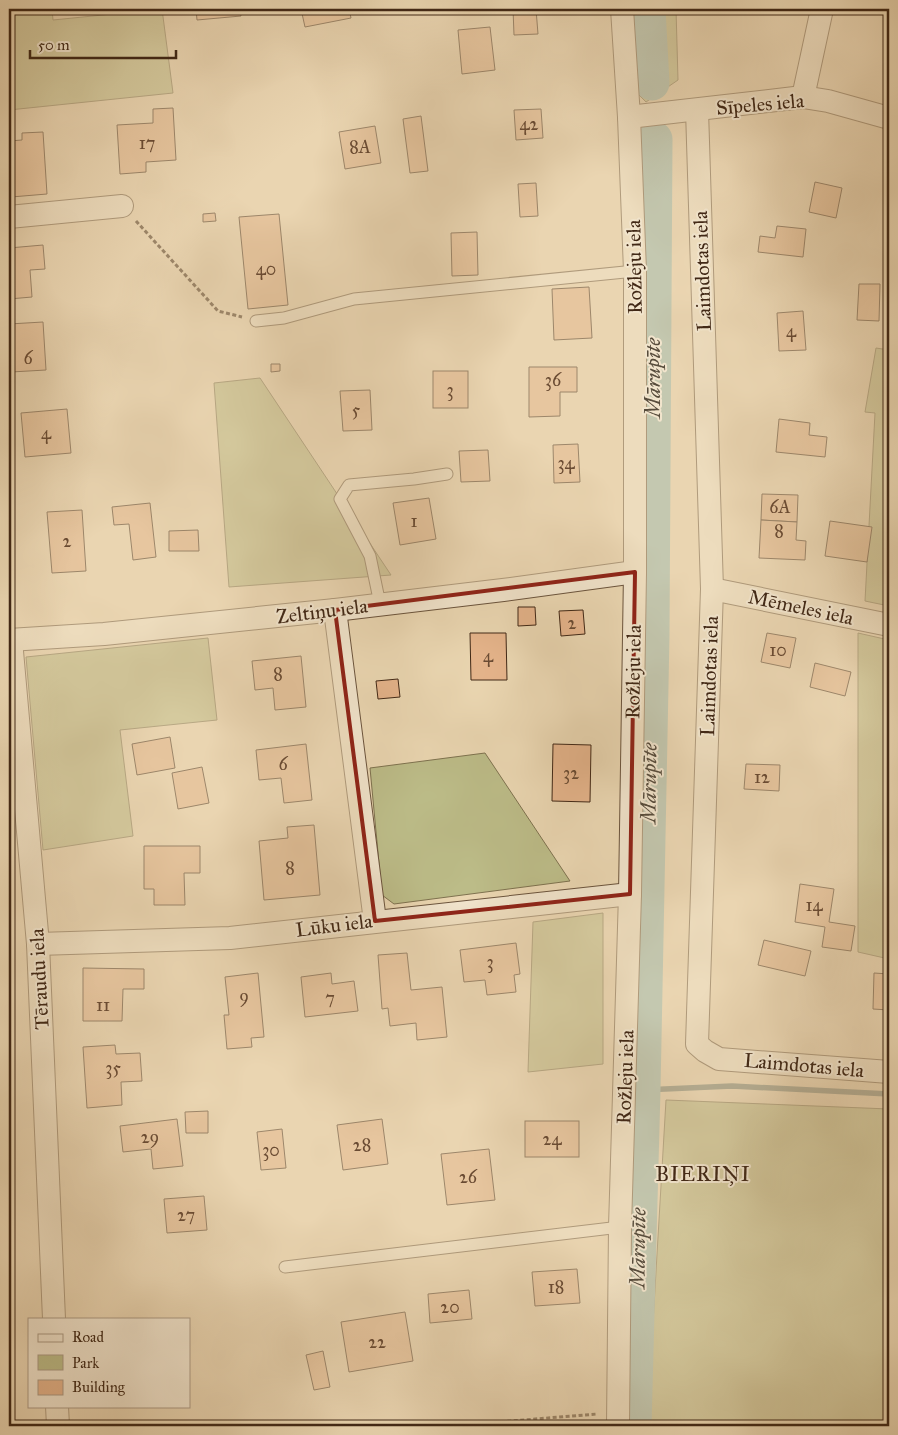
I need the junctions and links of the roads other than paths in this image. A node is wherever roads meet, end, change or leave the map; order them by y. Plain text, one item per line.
1 (622, 9) edge
2 (822, 9) edge
3 (803, 98) junction
4 (697, 110) junction
5 (629, 117) junction
6 (889, 118) edge
7 (122, 206) road end
8 (9, 217) edge
9 (635, 271) junction
10 (256, 321) road end
11 (447, 474) dead end
12 (635, 572) junction
13 (712, 589) junction
14 (380, 604) junction
15 (335, 610) junction
16 (889, 625) edge
17 (10, 640) edge
18 (630, 894) junction
19 (375, 921) junction
20 (38, 944) junction
21 (889, 1072) edge
22 (620, 1227) junction
23 (285, 1267) dead end
24 (54, 1318) edge
25 (57, 1408) edge
26 (618, 1420) edge
27 (58, 1426) edge

1 - 5 street, Rožleju iela
2 - 3 street
3 - 4 street, Sīpeles iela
3 - 6 street, Sīpeles iela
4 - 5 street, Sīpeles iela
4 - 13 street, Laimdotas iela
5 - 9 street, Rožleju iela
7 - 8 street
9 - 10 lane
9 - 12 street, Rožleju iela
11 - 14 lane
12 - 14 street, Zeltiņu iela
12 - 18 street, Rožleju iela
13 - 16 street, Mēmeles iela
13 - 21 street, Laimdotas iela
14 - 15 street, Zeltiņu iela
15 - 17 street, Zeltiņu iela
15 - 19 street
17 - 20 street, Tēraudu iela
18 - 19 street, Lūku iela
18 - 22 street, Rožleju iela
19 - 20 street, Lūku iela
20 - 24 street, Tēraudu iela
22 - 23 lane
22 - 26 street, Rožleju iela
25 - 27 street

